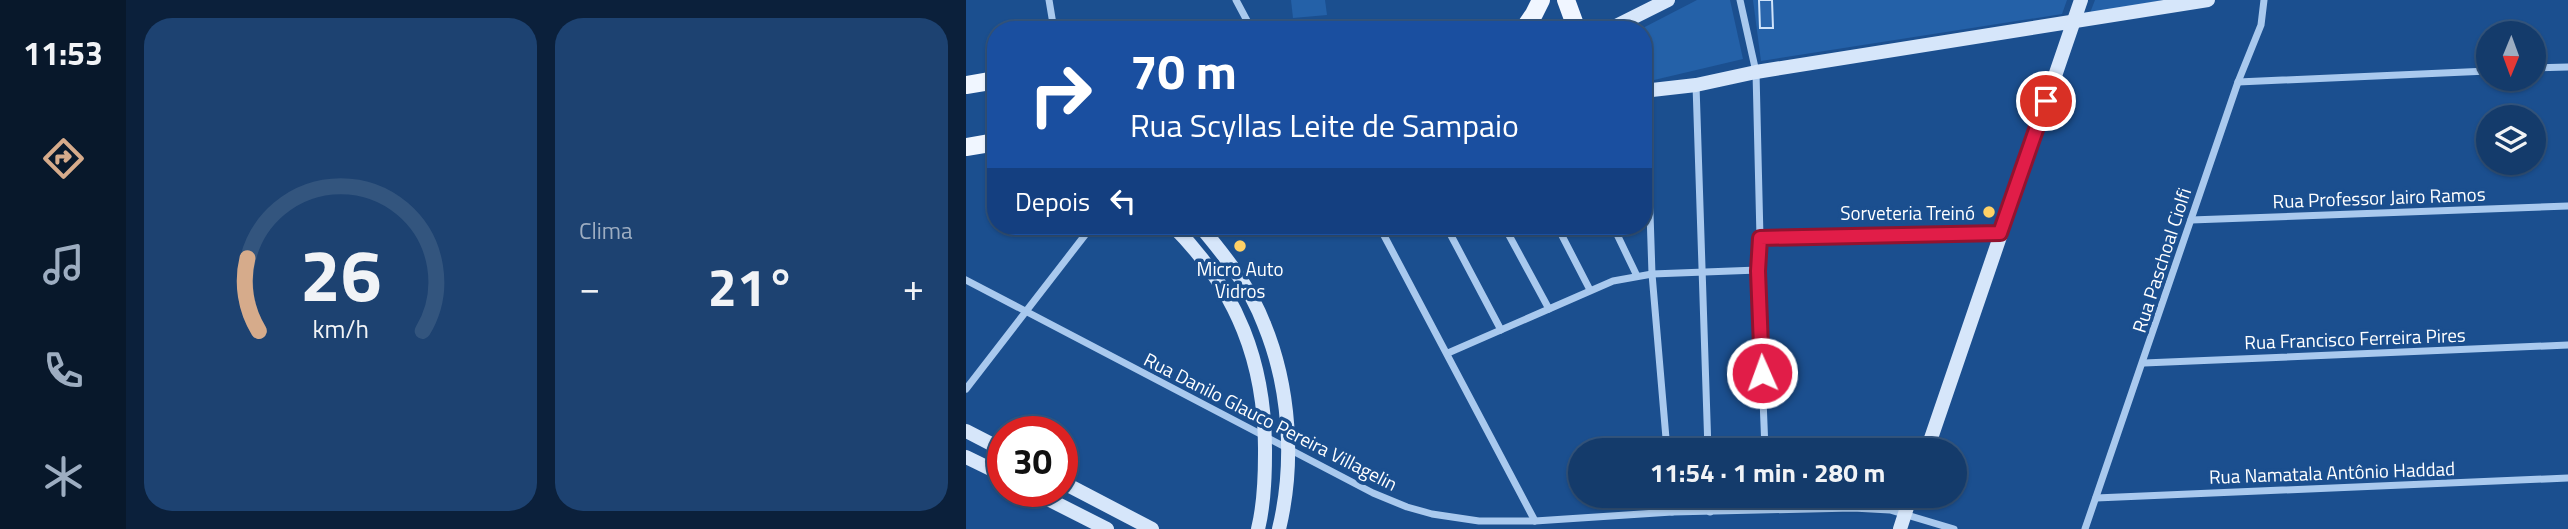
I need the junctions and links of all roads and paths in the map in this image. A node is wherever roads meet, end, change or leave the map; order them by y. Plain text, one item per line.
1 (1049, 0) edge
2 (1236, 0) edge
3 (1541, 0) edge
4 (1566, 0) edge
5 (1668, 0) edge
6 (1740, 0) edge
7 (2081, 0) edge
8 (2208, 0) edge
9 (2264, 0) edge
10 (1052, 21) edge
11 (1247, 21) edge
12 (1530, 21) edge
13 (1574, 21) edge
14 (1626, 21) edge
15 (2073, 22) junction
16 (2568, 67) edge
17 (2546, 68) edge
18 (1756, 72) junction
19 (2476, 72) edge
20 (987, 82) edge
21 (2238, 82) junction
22 (966, 85) edge
23 (1696, 85) junction
24 (1652, 90) edge
25 (987, 144) edge
26 (966, 147) edge
27 (2568, 206) edge
28 (2191, 220) junction
29 (2000, 233) junction
30 (1085, 235) edge
31 (1181, 235) edge
32 (1207, 235) edge
33 (1384, 235) edge
34 (1451, 235) edge
35 (1509, 235) edge
36 (1561, 235) edge
37 (1617, 235) edge
38 (1651, 235) edge
39 (1760, 238) junction
40 (1758, 271) junction
41 (1702, 273) junction
42 (1652, 274) junction
43 (1637, 276) junction
44 (966, 280) edge
45 (1590, 290) junction
46 (1549, 309) junction
47 (1026, 310) junction
48 (1501, 330) junction
49 (2568, 345) edge
50 (1448, 353) junction
51 (2144, 363) junction
52 (966, 389) edge
53 (966, 431) edge
54 (1265, 436) junction
55 (1666, 438) edge
56 (1708, 438) edge
57 (1765, 438) edge
58 (1931, 438) edge
59 (987, 442) edge
60 (1289, 450) junction
61 (966, 457) edge
62 (987, 467) edge
63 (2568, 478) edge
64 (1078, 490) edge
65 (2096, 498) junction
66 (1064, 507) edge
67 (1672, 508) edge
68 (1710, 508) edge
69 (1907, 508) edge
70 (1767, 509) joint
71 (1672, 512) junction
72 (1710, 512) junction
73 (1905, 513) junction
74 (1535, 521) junction
75 (1107, 529) edge
76 (1152, 529) edge
77 (1258, 529) edge
78 (1279, 529) edge
79 (1900, 529) edge
80 (1954, 529) edge
81 (2085, 529) edge

1 - 10 street
2 - 11 street
3 - 12 main road
4 - 13 main road
5 - 14 main road
6 - 18 street
7 - 15 main road
8 - 15 main road
9 - 21 street, Rua Paschoal Ciolfi
15 - 18 main road
15 - 29 main road
16 - 17 street
18 - 23 main road
18 - 39 street
19 - 21 street
20 - 22 main road
21 - 28 street, Rua Paschoal Ciolfi
23 - 24 main road
23 - 41 street
25 - 26 main road
27 - 28 street, Rua Professor Jairo Ramos
28 - 51 street, Rua Paschoal Ciolfi
29 - 39 street
29 - 58 main road
30 - 47 street
31 - 54 main road
32 - 60 main road
33 - 50 street
34 - 48 street
35 - 46 street
36 - 45 street
37 - 43 street
38 - 42 street
39 - 40 street
40 - 41 street
40 - 57 street
41 - 42 street
41 - 56 street
42 - 43 street
42 - 55 street
43 - 45 street
44 - 47 street, Rua Danilo Glauco Pereira Villagelin
45 - 46 street
46 - 48 street
47 - 52 street
47 - 54 street, Rua Danilo Glauco Pereira Villagelin
48 - 50 street
49 - 51 street, Rua Francisco Ferreira Pires
50 - 74 street
51 - 65 street, Rua Paschoal Ciolfi
53 - 59 main road
54 - 60 street, Rua Danilo Glauco Pereira Villagelin
54 - 77 main road
60 - 74 street, Rua Danilo Glauco Pereira Villagelin
60 - 78 main road
61 - 62 main road
63 - 65 street, Rua Namatala Antônio Haddad
64 - 76 main road
65 - 81 street, Rua Paschoal Ciolfi
66 - 75 main road
67 - 71 street
68 - 72 street
69 - 73 main road
70 - 72 street, Rua Danilo Glauco Pereira Villagelin
70 - 73 street, Rua Danilo Glauco Pereira Villagelin
71 - 72 street, Rua Danilo Glauco Pereira Villagelin
71 - 74 street, Rua Danilo Glauco Pereira Villagelin
73 - 79 main road
73 - 80 street, Rua Danilo Glauco Pereira Villagelin

